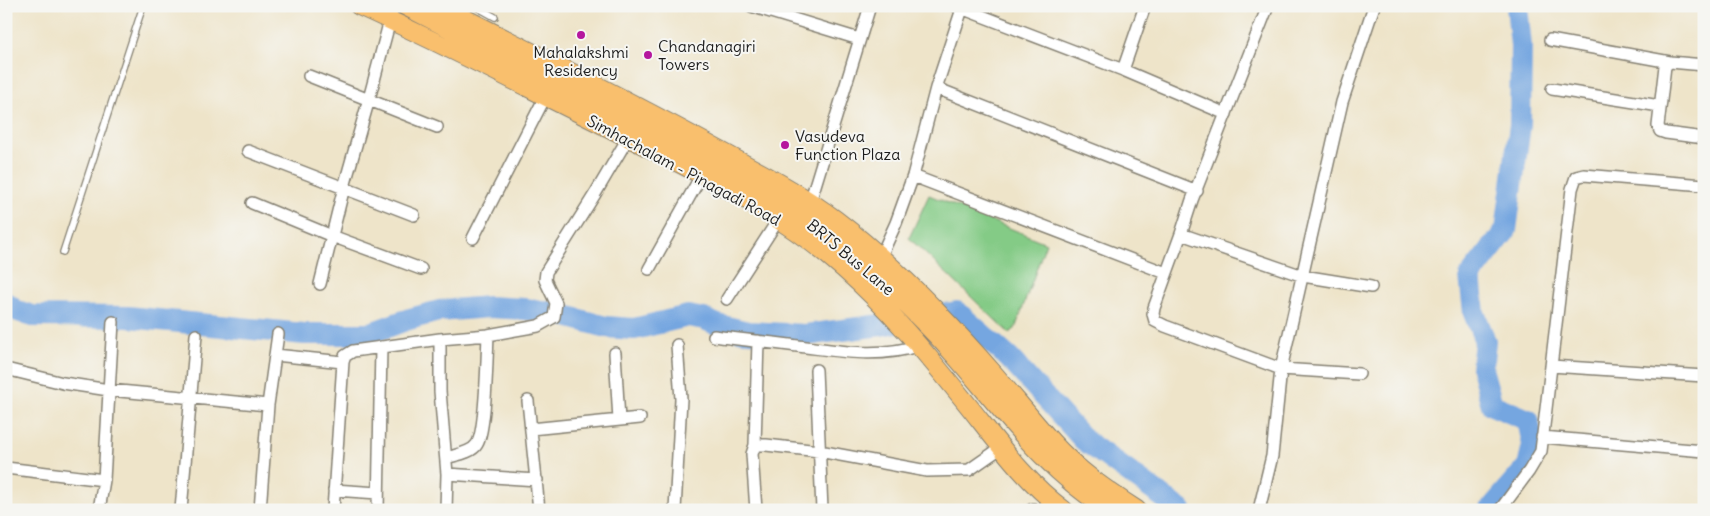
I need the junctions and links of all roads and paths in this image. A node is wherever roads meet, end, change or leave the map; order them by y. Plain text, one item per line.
1 (143, 6) edge
2 (358, 6) edge
3 (405, 6) edge
4 (440, 6) edge
5 (475, 6) edge
6 (751, 6) edge
7 (870, 6) edge
8 (1145, 6) edge
9 (1268, 6) edge
10 (1374, 6) edge
11 (959, 7) edge
12 (495, 17) dead end
13 (390, 20) junction
14 (859, 39) junction
15 (1550, 40) dead end
16 (1670, 62) junction
17 (1704, 65) edge
18 (1123, 70) junction
19 (309, 76) dead end
20 (936, 88) junction
21 (1552, 89) dead end
22 (545, 97) junction
23 (369, 99) junction
24 (1660, 106) junction
25 (1226, 114) junction
26 (437, 127) dead end
27 (628, 138) junction
28 (1704, 138) edge
29 (248, 151) dead end
30 (701, 176) junction
31 (913, 176) junction
32 (1704, 185) edge
33 (344, 186) junction
34 (1196, 191) junction
35 (810, 202) junction
36 (252, 203) dead end
37 (414, 215) dead end
38 (778, 220) junction
39 (1181, 234) junction
40 (332, 236) junction
41 (473, 238) dead end
42 (63, 252) dead end
43 (880, 258) junction
44 (648, 268) dead end
45 (422, 269) dead end
46 (1166, 274) junction
47 (1303, 276) junction
48 (320, 284) dead end
49 (1371, 287) dead end
50 (727, 299) dead end
51 (113, 322) dead end
52 (278, 334) dead end
53 (488, 335) junction
54 (196, 336) dead end
55 (714, 336) dead end
56 (440, 339) junction
57 (758, 341) junction
58 (677, 345) dead end
59 (920, 345) junction
60 (381, 346) junction
61 (614, 353) dead end
62 (275, 355) junction
63 (343, 362) junction
64 (1550, 366) junction
65 (6, 369) edge
66 (1281, 369) junction
67 (816, 370) dead end
68 (1359, 374) dead end
69 (1704, 376) edge
70 (109, 390) junction
71 (192, 398) junction
72 (528, 401) dead end
73 (268, 405) junction
74 (640, 418) dead end
75 (618, 420) junction
76 (531, 429) junction
77 (1542, 437) junction
78 (755, 446) junction
79 (1002, 447) junction
80 (819, 451) junction
81 (1704, 451) edge
82 (446, 458) junction
83 (6, 468) edge
84 (447, 474) junction
85 (104, 480) junction
86 (537, 480) junction
87 (334, 490) junction
88 (378, 494) junction
89 (1260, 507) edge
90 (99, 510) edge
91 (181, 510) edge
92 (260, 510) edge
93 (333, 510) edge
94 (378, 510) edge
95 (446, 510) edge
96 (539, 510) edge
97 (675, 510) edge
98 (756, 510) edge
99 (822, 510) edge
100 (1064, 510) edge
101 (1108, 510) edge
102 (1137, 510) edge
103 (1500, 510) edge

1 - 42 lane
2 - 13 main road, Simhachalam - Pinagadi Road
3 - 101 main road, BRTS Bus Lane
4 - 35 main road, Simhachalam - Pinagadi Road
5 - 12 lane
6 - 14 street
7 - 14 street
8 - 18 street
9 - 25 street
10 - 47 street
11 - 18 street
11 - 20 street
13 - 22 main road, Simhachalam - Pinagadi Road
13 - 23 street
14 - 35 street
15 - 16 street
16 - 17 street
16 - 24 street
18 - 25 street
19 - 23 street
20 - 31 street
20 - 34 street
21 - 24 street
22 - 27 main road, Simhachalam - Pinagadi Road
22 - 41 street
23 - 26 street
23 - 33 street
24 - 28 street
25 - 34 street
27 - 30 main road, Simhachalam - Pinagadi Road
27 - 53 street
29 - 33 street
30 - 38 main road, Simhachalam - Pinagadi Road
30 - 44 street
31 - 43 street
31 - 46 street
32 - 64 street
33 - 37 street
33 - 40 street
34 - 39 street
35 - 43 main road, Simhachalam - Pinagadi Road
36 - 40 street
38 - 50 street
38 - 59 main road, Simhachalam - Pinagadi Road
39 - 46 street
39 - 47 street
40 - 45 street
40 - 48 street
43 - 102 main road, Simhachalam - Pinagadi Road
46 - 66 street
47 - 49 street
47 - 66 street
51 - 70 street
52 - 62 street
53 - 56 street
53 - 82 street
54 - 71 street
55 - 57 street
56 - 60 street
56 - 82 street
57 - 59 street
57 - 78 street
58 - 97 street
59 - 79 main road, Simhachalam - Pinagadi Road
60 - 63 street
60 - 88 street
61 - 75 street
62 - 63 street
62 - 73 street
63 - 87 street
64 - 69 street
64 - 77 street
65 - 70 street
66 - 68 street
66 - 89 street
67 - 80 street
70 - 71 street
70 - 85 street
71 - 73 street
71 - 91 street
72 - 76 street
73 - 92 street
74 - 75 street
75 - 76 street
76 - 86 street
77 - 81 street
77 - 103 street
78 - 80 street
78 - 98 street
79 - 80 street
79 - 100 main road, Simhachalam - Pinagadi Road
80 - 99 street
82 - 84 street
83 - 85 street
84 - 86 street
84 - 95 street
85 - 90 street
86 - 96 street
87 - 88 street
87 - 93 street
88 - 94 street

